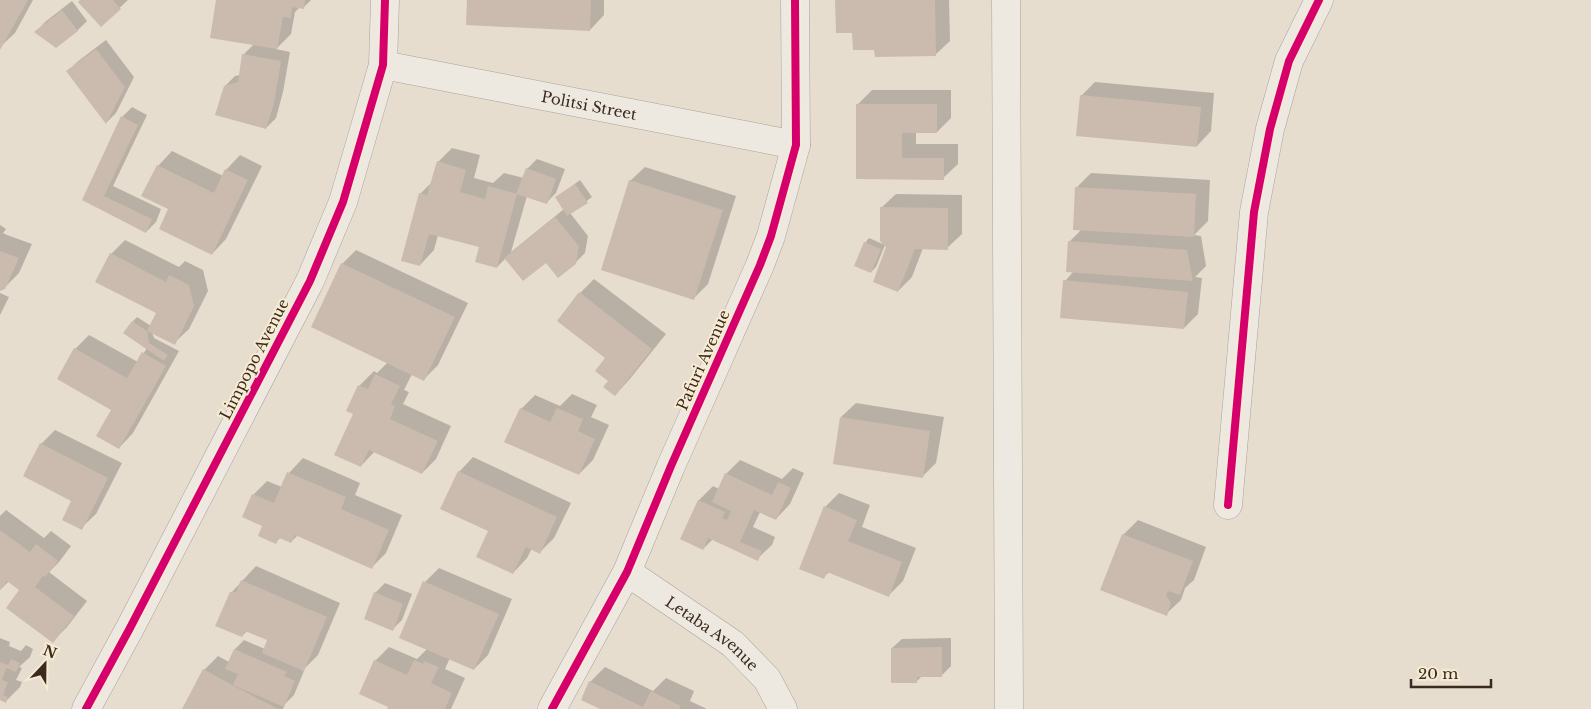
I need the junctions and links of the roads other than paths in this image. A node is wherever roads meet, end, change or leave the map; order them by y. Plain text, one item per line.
1 (385, 0) edge
2 (795, 0) edge
3 (1006, 0) edge
4 (1319, 0) edge
5 (384, 65) junction
6 (796, 145) junction
7 (1228, 505) dead end
8 (627, 572) junction
9 (86, 709) edge
10 (552, 709) edge
11 (783, 709) edge
12 (1009, 709) edge

1 - 5 street, Limpopo Avenue
2 - 6 street, Pafuri Avenue
3 - 12 street
4 - 7 street
5 - 6 street, Politsi Street
5 - 9 street, Limpopo Avenue
6 - 8 street, Pafuri Avenue
8 - 10 street, Pafuri Avenue
8 - 11 street, Letaba Avenue

